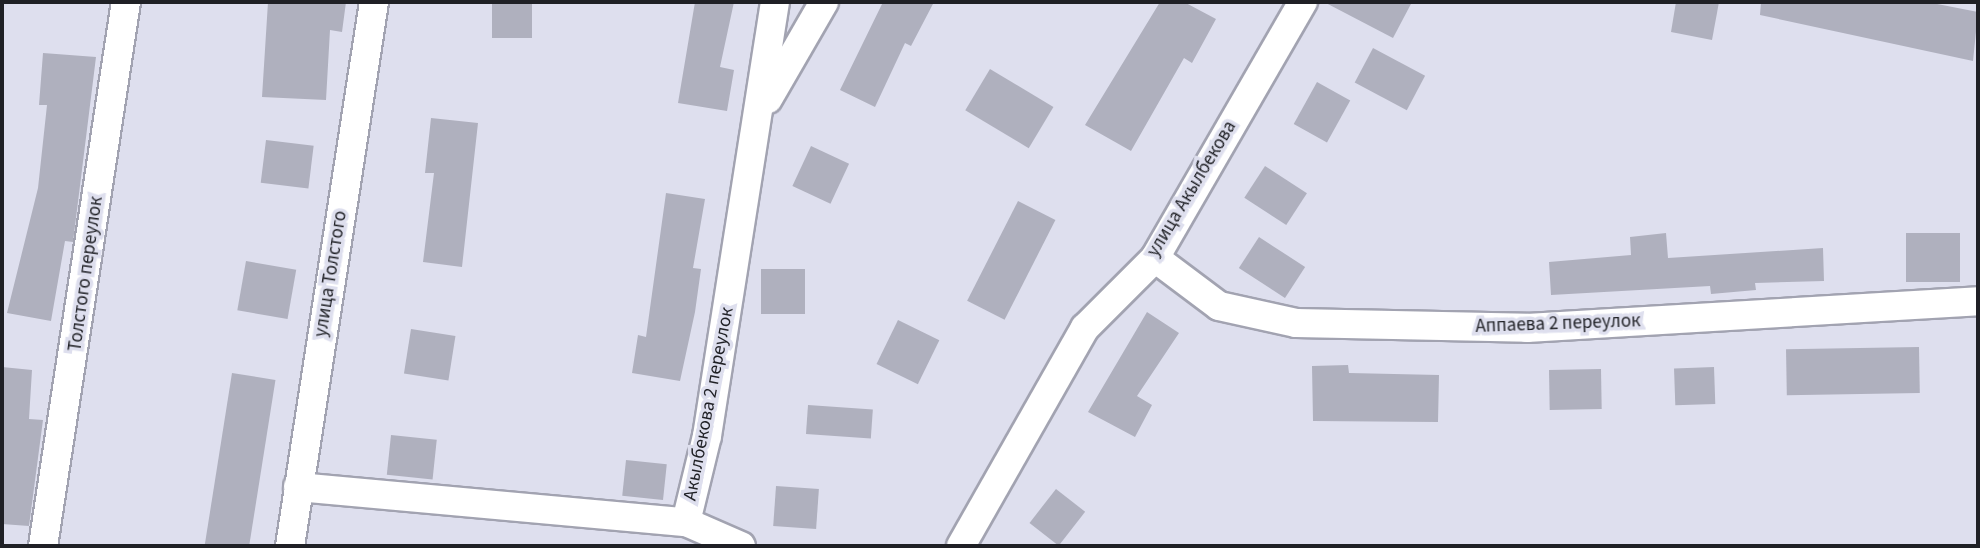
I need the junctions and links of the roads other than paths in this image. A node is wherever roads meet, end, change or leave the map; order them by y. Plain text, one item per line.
1 (126, 2) edge
2 (374, 2) edge
3 (775, 2) edge
4 (824, 2) edge
5 (1304, 2) edge
6 (761, 110) junction
7 (1155, 258) junction
8 (1978, 301) edge
9 (298, 487) junction
10 (686, 522) junction
11 (43, 546) edge
12 (290, 546) edge
13 (741, 546) edge
14 (961, 546) edge

1 - 11 street, Толстого переулок
2 - 9 street, улица Толстого
3 - 6 street, Акылбекова 2 переулок
4 - 6 street, Акылбекова 2 переулок
5 - 7 street, улица Акылбекова
6 - 10 street, Акылбекова 2 переулок
7 - 8 street, Аппаева 2 переулок
7 - 14 street, улица Акылбекова
9 - 10 street, Акылбекова 2 переулок
9 - 12 street, улица Толстого
10 - 13 street

